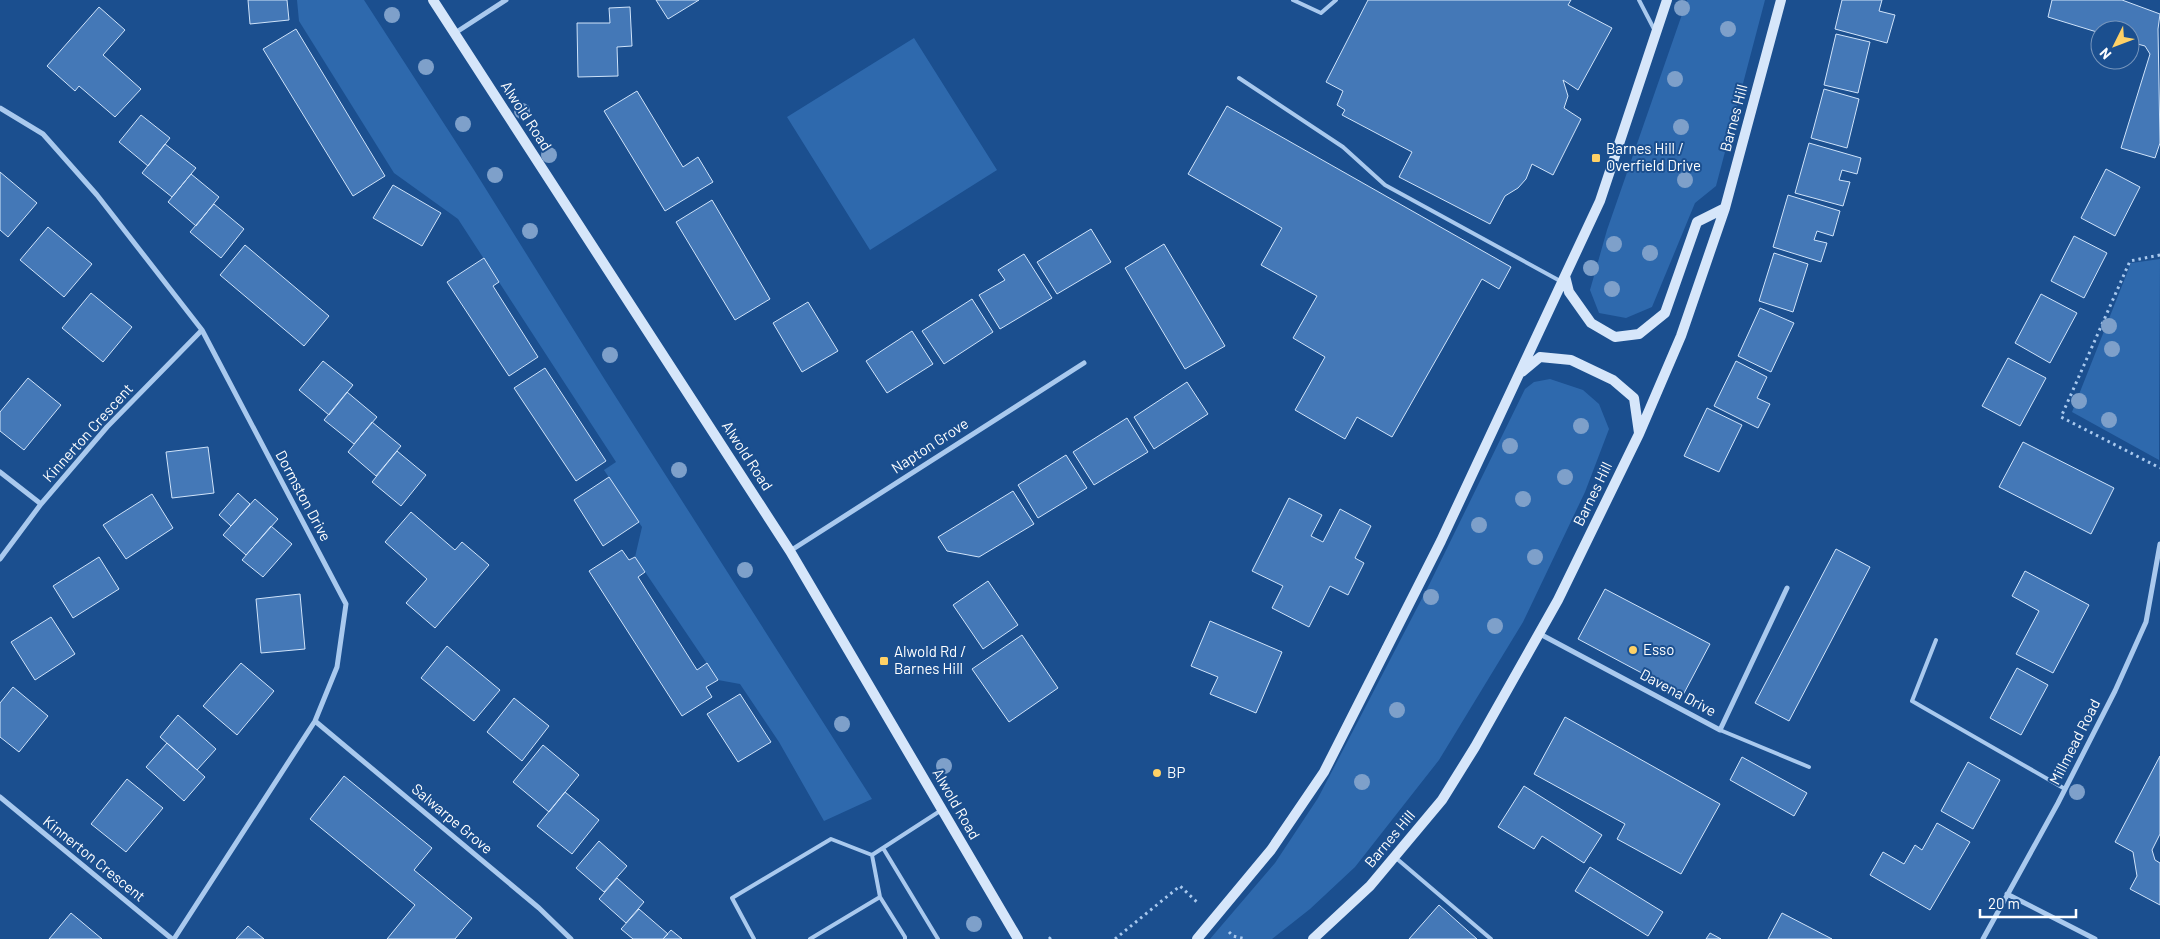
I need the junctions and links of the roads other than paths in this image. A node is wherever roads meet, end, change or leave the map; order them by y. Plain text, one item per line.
1 (433, 0) edge
2 (506, 0) edge
3 (1293, 0) edge
4 (1336, 0) edge
5 (1639, 0) edge
6 (1667, 0) edge
7 (1781, 0) edge
8 (1655, 31) junction
9 (454, 32) junction
10 (1239, 78) dead end
11 (0, 108) edge
12 (1725, 208) junction
13 (1563, 279) junction
14 (202, 330) junction
15 (1084, 363) dead end
16 (1519, 375) junction
17 (1639, 434) junction
18 (0, 472) edge
19 (41, 504) junction
20 (2160, 544) edge
21 (790, 551) junction
22 (0, 559) edge
23 (1787, 588) dead end
24 (1540, 634) junction
25 (1936, 640) dead end
26 (315, 721) junction
27 (1720, 730) junction
28 (1809, 768) dead end
29 (2065, 788) junction
30 (0, 797) edge
31 (942, 810) junction
32 (883, 848) junction
33 (872, 855) junction
34 (1395, 856) junction
35 (2006, 894) junction
36 (880, 897) junction
37 (173, 939) edge
38 (571, 939) edge
39 (754, 939) edge
40 (810, 939) edge
41 (905, 939) edge
42 (938, 939) edge
43 (1018, 939) edge
44 (1197, 939) edge
45 (1313, 939) edge
46 (1491, 939) edge
47 (1983, 939) edge
48 (2095, 939) edge

1 - 9 main road, Alwold Road
2 - 9 street
3 - 4 lane
5 - 8 lane
6 - 8 main road
7 - 12 main road, Barnes Hill
8 - 13 main road
9 - 21 main road, Alwold Road
10 - 13 lane
11 - 14 street, Dormston Drive
12 - 13 main road
12 - 17 main road, Barnes Hill
13 - 16 main road
14 - 19 street, Kinnerton Crescent
14 - 26 street, Dormston Drive
15 - 21 street, Napton Grove
16 - 17 main road
16 - 44 main road
17 - 24 main road, Barnes Hill
18 - 19 street
19 - 22 street, Kinnerton Crescent
20 - 29 street, Millmead Road
21 - 31 main road, Alwold Road
23 - 27 street, Davena Drive
24 - 27 street, Davena Drive
24 - 34 main road, Barnes Hill
25 - 29 lane
26 - 37 street, Dormston Drive
26 - 38 street, Salwarpe Grove
27 - 28 lane
29 - 35 street, Millmead Road
30 - 37 street, Kinnerton Crescent
31 - 32 lane
31 - 43 main road, Alwold Road
32 - 33 lane
32 - 42 lane
33 - 36 lane
33 - 39 lane
34 - 45 main road, Barnes Hill
34 - 46 lane
35 - 47 street, Millmead Road
35 - 48 street
36 - 40 lane
36 - 41 lane

